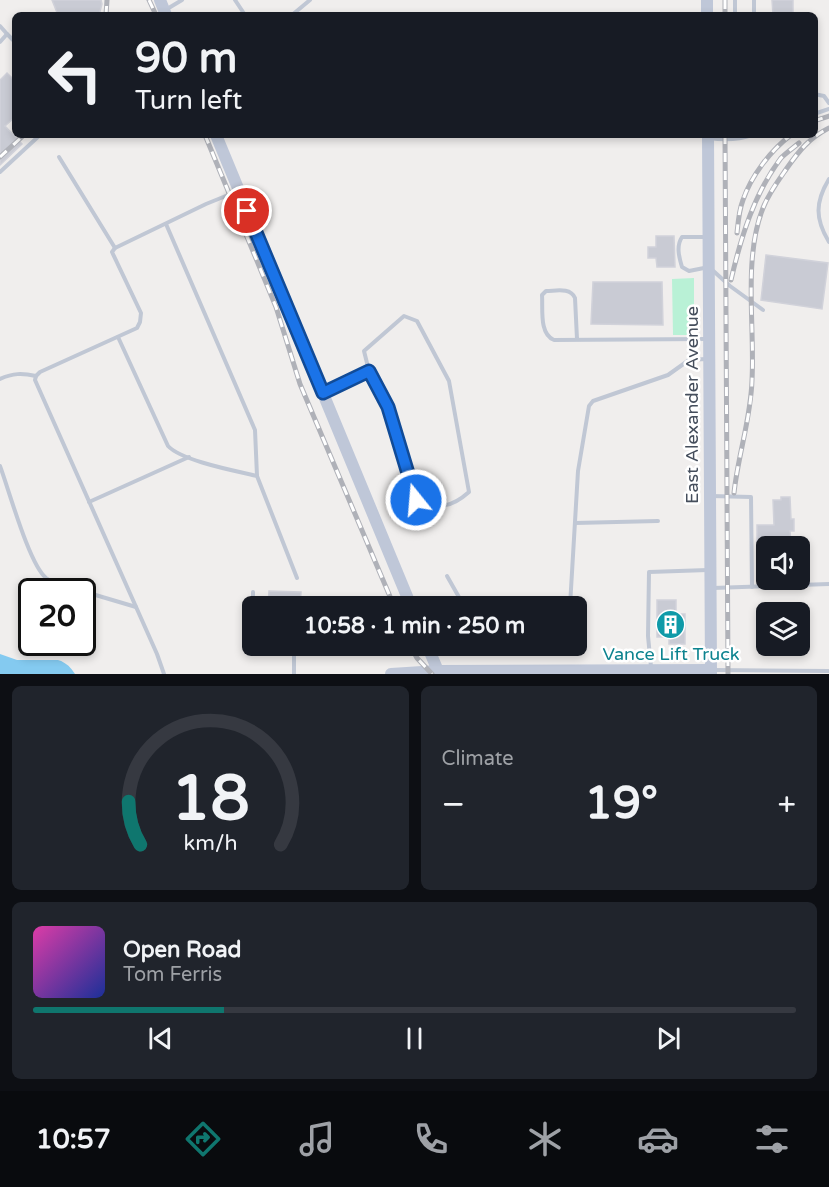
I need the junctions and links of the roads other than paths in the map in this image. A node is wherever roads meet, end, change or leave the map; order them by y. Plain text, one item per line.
1 (182, 0) edge
2 (310, 0) edge
3 (163, 9) edge
4 (296, 12) edge
5 (0, 26) edge
6 (8, 34) junction
7 (12, 39) edge
8 (0, 42) edge
9 (37, 138) edge
10 (217, 138) edge
11 (708, 138) edge
12 (716, 138) edge
13 (736, 138) edge
14 (59, 156) dead end
15 (0, 172) edge
16 (829, 179) edge
17 (239, 191) junction
18 (166, 224) junction
19 (709, 237) junction
20 (829, 242) edge
21 (115, 248) junction
22 (709, 267) junction
23 (763, 310) dead end
24 (118, 337) junction
25 (577, 339) junction
26 (709, 339) junction
27 (710, 359) junction
28 (369, 371) junction
29 (36, 376) junction
30 (0, 379) edge
31 (323, 393) junction
32 (189, 457) junction
33 (0, 466) edge
34 (257, 476) junction
35 (710, 496) junction
36 (89, 502) junction
37 (658, 521) dead end
38 (575, 523) junction
39 (710, 570) junction
40 (447, 576) dead end
41 (46, 578) edge
42 (297, 578) dead end
43 (829, 584) edge
44 (752, 587) junction
45 (711, 588) junction
46 (253, 592) dead end
47 (96, 595) edge
48 (253, 596) edge
49 (407, 596) edge
50 (458, 596) edge
51 (571, 596) edge
52 (136, 607) junction
53 (294, 656) edge
54 (432, 656) edge
55 (438, 671) junction
56 (651, 671) junction
57 (829, 671) edge
58 (711, 672) edge
59 (164, 674) edge
60 (294, 674) edge
61 (392, 674) edge

1 - 3 lane
2 - 4 lane
5 - 6 lane
6 - 7 lane
6 - 8 lane
9 - 15 lane
10 - 17 street
11 - 19 street, East Alexander Avenue
12 - 13 lane
14 - 21 lane
16 - 20 lane
17 - 18 lane
17 - 31 street
18 - 21 lane
18 - 34 lane
19 - 22 street, East Alexander Avenue
19 - 22 lane
21 - 24 lane
22 - 23 lane
22 - 26 street, East Alexander Avenue
24 - 29 lane
24 - 32 lane
25 - 25 lane
25 - 26 lane
26 - 27 street, East Alexander Avenue
27 - 35 street, East Alexander Avenue
27 - 38 lane
28 - 28 lane
28 - 31 lane
29 - 30 lane
29 - 36 lane
31 - 49 street
32 - 34 lane
32 - 36 lane
33 - 41 lane
34 - 42 lane
35 - 39 street, East Alexander Avenue
35 - 44 lane
36 - 52 lane
37 - 38 lane
38 - 51 lane
39 - 45 street, East Alexander Avenue
39 - 56 lane
40 - 50 lane
43 - 44 lane
44 - 45 lane
45 - 58 street, East Alexander Avenue
46 - 48 lane
47 - 52 lane
52 - 59 lane
53 - 60 lane
54 - 55 street
55 - 56 street
55 - 61 street
56 - 58 street
57 - 58 lane

